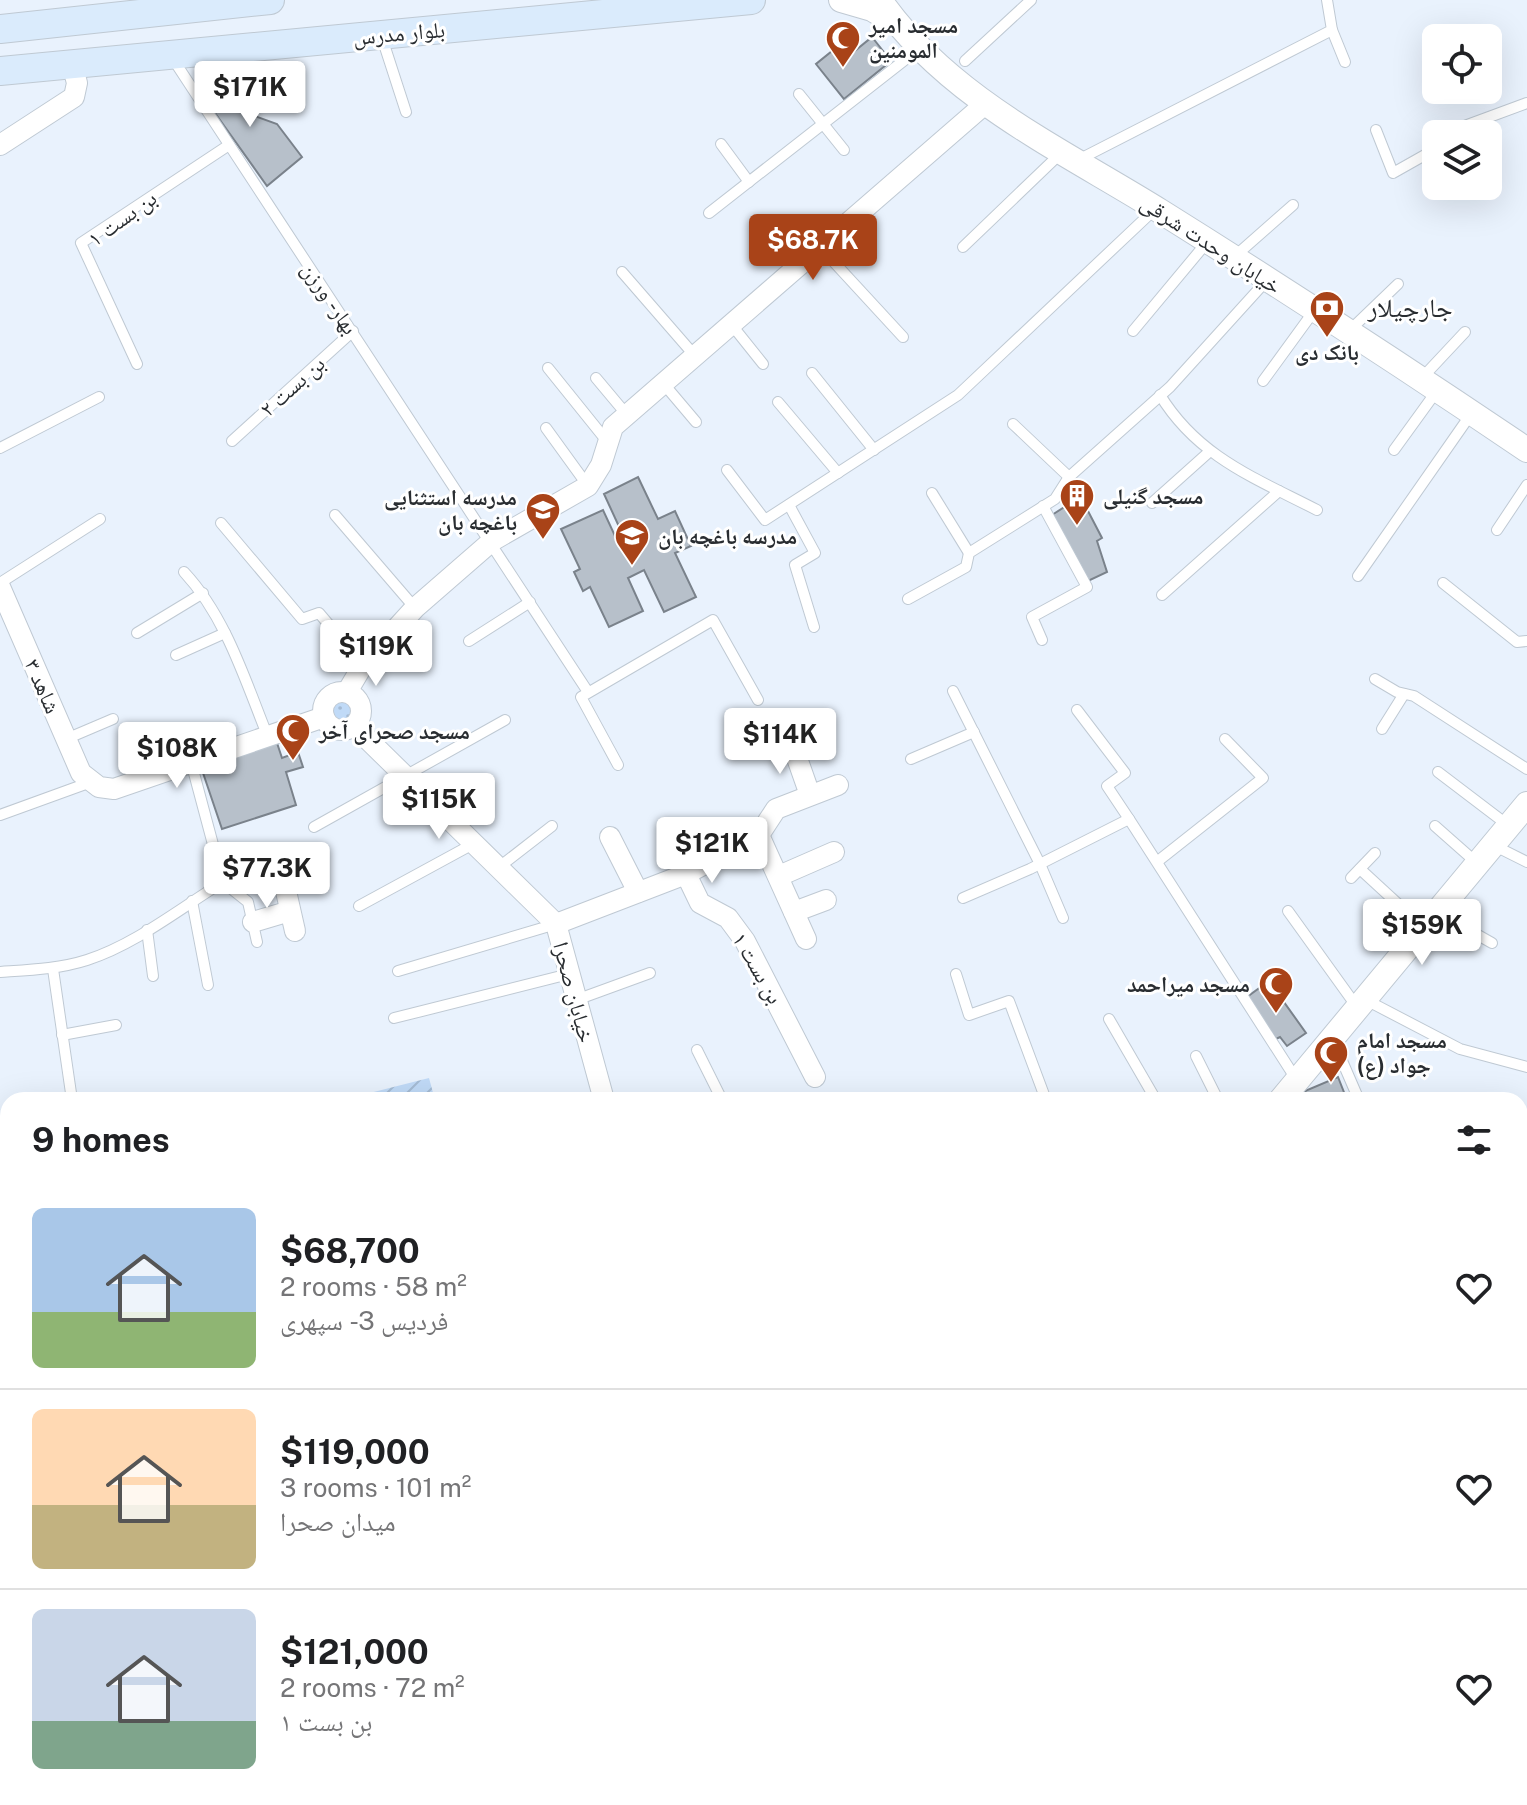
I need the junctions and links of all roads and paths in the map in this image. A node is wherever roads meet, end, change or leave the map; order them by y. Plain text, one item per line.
1 (270, 0) edge
2 (841, 0) edge
3 (880, 0) edge
4 (1031, 0) edge
5 (1327, 0) edge
6 (737, 1) edge
7 (213, 3) edge
8 (0, 29) edge
9 (902, 29) junction
10 (1332, 30) junction
11 (381, 34) junction
12 (920, 48) junction
13 (169, 54) junction
14 (965, 61) dead end
15 (1345, 62) dead end
16 (72, 64) junction
17 (0, 71) edge
18 (799, 94) dead end
19 (1527, 103) edge
20 (985, 104) junction
21 (406, 112) dead end
22 (1481, 120) edge
23 (823, 124) junction
24 (1376, 130) dead end
25 (721, 144) dead end
26 (0, 145) edge
27 (229, 145) junction
28 (844, 150) dead end
29 (1422, 155) edge
30 (1070, 156) junction
31 (749, 182) junction
32 (1293, 205) dead end
33 (1156, 209) junction
34 (709, 213) dead end
35 (1208, 241) junction
36 (820, 247) junction
37 (963, 247) dead end
38 (1233, 258) junction
39 (622, 272) dead end
40 (1267, 280) junction
41 (1398, 284) dead end
42 (1314, 311) junction
43 (731, 324) junction
44 (353, 331) junction
45 (1133, 331) dead end
46 (1465, 332) dead end
47 (1346, 333) junction
48 (903, 337) dead end
49 (695, 356) junction
50 (137, 364) dead end
51 (763, 364) dead end
52 (548, 368) dead end
53 (812, 373) dead end
54 (596, 378) dead end
55 (1263, 381) dead end
56 (663, 383) junction
57 (1428, 386) junction
58 (1160, 395) junction
59 (99, 397) dead end
60 (778, 402) dead end
61 (1471, 414) junction
62 (696, 422) dead end
63 (1013, 424) dead end
64 (615, 427) junction
65 (546, 428) dead end
66 (232, 441) dead end
67 (0, 448) edge
68 (874, 450) junction
69 (1394, 450) dead end
70 (1527, 450) edge
71 (1209, 452) junction
72 (727, 470) dead end
73 (838, 473) junction
74 (1069, 477) junction
75 (1527, 485) edge
76 (588, 486) junction
77 (1279, 491) junction
78 (932, 493) dead end
79 (1152, 503) dead end
80 (789, 505) junction
81 (1043, 506) junction
82 (1317, 510) dead end
83 (335, 515) dead end
84 (100, 519) dead end
85 (221, 523) dead end
86 (1497, 530) dead end
87 (492, 541) junction
88 (969, 553) junction
89 (184, 572) dead end
90 (1358, 576) dead end
91 (1443, 583) dead end
92 (203, 593) junction
93 (2, 595) edge
94 (1162, 595) dead end
95 (908, 599) dead end
96 (530, 602) junction
97 (415, 608) junction
98 (814, 627) dead end
99 (137, 633) dead end
100 (225, 633) junction
101 (1042, 640) dead end
102 (469, 641) dead end
103 (1527, 641) edge
104 (176, 655) dead end
105 (363, 665) junction
106 (1375, 679) dead end
107 (953, 691) dead end
108 (347, 692) junction
109 (588, 692) junction
110 (1404, 694) junction
111 (758, 700) dead end
112 (1077, 710) dead end
113 (324, 717) junction
114 (113, 719) dead end
115 (505, 720) dead end
116 (354, 726) junction
117 (1382, 729) dead end
118 (974, 732) junction
119 (268, 737) junction
120 (66, 739) junction
121 (1225, 739) dead end
122 (791, 741) dead end
123 (911, 759) dead end
124 (191, 762) junction
125 (618, 765) dead end
126 (1527, 769) edge
127 (1438, 772) dead end
128 (406, 778) junction
129 (91, 782) junction
130 (838, 785) dead end
131 (810, 795) junction
132 (1527, 804) edge
133 (0, 815) edge
134 (1129, 819) junction
135 (552, 826) dead end
136 (1435, 826) dead end
137 (1509, 826) junction
138 (314, 827) dead end
139 (759, 835) junction
140 (610, 837) dead end
141 (473, 844) junction
142 (834, 852) dead end
143 (1375, 853) dead end
144 (1485, 854) junction
145 (1158, 861) junction
146 (1527, 862) edge
147 (1040, 864) junction
148 (498, 868) junction
149 (1360, 869) junction
150 (686, 874) junction
151 (779, 876) junction
152 (283, 878) dead end
153 (1351, 878) dead end
154 (223, 882) junction
155 (638, 892) junction
156 (963, 898) dead end
157 (826, 900) dead end
158 (192, 901) junction
159 (359, 906) dead end
160 (1288, 911) dead end
161 (794, 912) junction
162 (1063, 918) dead end
163 (1431, 920) junction
164 (253, 922) junction
165 (556, 924) junction
166 (147, 930) junction
167 (806, 939) dead end
168 (257, 942) dead end
169 (1492, 943) dead end
170 (53, 969) junction
171 (398, 971) dead end
172 (0, 972) edge
173 (650, 973) dead end
174 (569, 974) junction
175 (956, 974) dead end
176 (153, 976) dead end
177 (208, 985) dead end
178 (576, 1000) junction
179 (1361, 1003) junction
180 (394, 1018) dead end
181 (1109, 1019) dead end
182 (116, 1025) dead end
183 (62, 1035) junction
184 (1332, 1038) junction
185 (697, 1050) dead end
186 (1196, 1056) dead end
187 (1527, 1067) edge
188 (815, 1077) dead end
189 (1297, 1080) junction
190 (71, 1092) edge
191 (602, 1092) edge
192 (718, 1092) edge
193 (1043, 1092) edge
194 (1151, 1092) edge
195 (1214, 1092) edge
196 (1287, 1092) edge
197 (1356, 1092) edge

1 - 7 main road
2 - 9 street
3 - 9 street
4 - 14 lane
5 - 10 lane
6 - 11 main road, بلوار مدرس
7 - 8 main road
9 - 12 street, خیابان وحدت شرقی
10 - 15 lane
10 - 30 lane
11 - 13 main road, بلوار مدرس
11 - 21 lane
12 - 20 street, خیابان وحدت شرقی
12 - 23 lane
13 - 16 main road, بلوار مدرس
13 - 27 lane, بهار - ورزن
16 - 17 main road, بلوار مدرس
16 - 26 street
18 - 23 lane
19 - 22 lane
20 - 30 street, خیابان وحدت شرقی
20 - 36 street
23 - 28 lane
23 - 31 lane
24 - 29 lane
25 - 31 lane
27 - 44 lane, بهار - ورزن
27 - 50 lane, بن بست ۱
30 - 33 street, خیابان وحدت شرقی
30 - 37 lane
31 - 34 lane
32 - 38 lane
33 - 35 street, خیابان وحدت شرقی
33 - 68 lane
35 - 38 street, خیابان وحدت شرقی
35 - 45 lane
36 - 43 street
36 - 48 lane
38 - 40 street, خیابان وحدت شرقی
39 - 49 lane
40 - 42 street, خیابان وحدت شرقی
40 - 58 lane
41 - 47 lane
42 - 47 street, خیابان وحدت شرقی
42 - 55 lane
43 - 49 street
43 - 51 lane
44 - 66 lane, بن بست ۲
44 - 87 lane, بهار - ورزن
46 - 57 lane
47 - 57 street, خیابان وحدت شرقی
49 - 56 street
52 - 64 lane
53 - 68 lane
54 - 64 lane
56 - 62 lane
56 - 64 street
57 - 61 street, خیابان وحدت شرقی
57 - 69 lane
58 - 71 lane
58 - 74 lane
59 - 67 lane
60 - 73 lane
61 - 70 street, خیابان وحدت شرقی
61 - 90 lane
63 - 74 lane
64 - 76 street
65 - 76 lane
68 - 73 lane
71 - 77 lane
71 - 79 lane
72 - 80 lane
73 - 80 lane
74 - 81 lane
75 - 86 lane
76 - 87 street
77 - 82 lane
77 - 94 lane
78 - 88 lane
80 - 98 lane
81 - 88 lane
81 - 101 lane
83 - 97 lane
84 - 93 lane
85 - 105 lane
87 - 96 lane, بهار - ورزن
87 - 97 street
88 - 95 lane
89 - 92 lane
91 - 103 lane
92 - 99 lane
92 - 100 lane
93 - 120 street, شاهد ۳
96 - 102 lane
96 - 109 lane, بهار - ورزن
97 - 105 street
100 - 104 lane
100 - 119 lane
105 - 108 street
106 - 110 lane
107 - 118 lane
108 - 113 street
108 - 116 street
109 - 111 lane
109 - 125 lane
110 - 117 lane
110 - 126 lane
112 - 134 lane
113 - 116 street
113 - 119 street
114 - 120 lane
115 - 128 lane
116 - 128 street, خیابان صحرا
118 - 123 lane
118 - 147 lane
119 - 124 street
120 - 129 street, شاهد ۳
121 - 145 lane
122 - 131 street
124 - 129 street
124 - 154 lane
127 - 137 lane
128 - 138 lane
128 - 141 street, خیابان صحرا
129 - 133 lane
130 - 131 street
131 - 139 street
132 - 137 street
134 - 145 lane
134 - 147 lane
135 - 148 lane
136 - 144 lane
137 - 144 street
139 - 150 street
139 - 151 street
140 - 155 street
141 - 148 street, خیابان صحرا
141 - 159 lane
142 - 151 street
143 - 149 lane
144 - 146 lane
144 - 163 street
145 - 189 lane
147 - 156 lane
147 - 162 lane
148 - 165 street, خیابان صحرا
149 - 153 lane
149 - 163 lane
150 - 155 street
150 - 188 street, بن بست ۱
151 - 161 street
152 - 164 street
154 - 158 lane
154 - 164 lane
155 - 165 street
157 - 161 street
158 - 166 lane
158 - 177 lane
160 - 179 lane
161 - 167 street
163 - 169 lane
163 - 179 street
164 - 168 lane
165 - 171 lane
165 - 174 street, خیابان صحرا
166 - 170 lane
166 - 176 lane
170 - 172 lane
170 - 183 lane
173 - 178 lane
174 - 178 street, خیابان صحرا
174 - 180 lane
175 - 193 lane
178 - 191 street, خیابان صحرا
179 - 184 street
179 - 187 lane
181 - 194 lane
182 - 183 lane
183 - 190 lane
184 - 189 street
184 - 197 lane
185 - 192 lane
186 - 195 lane
189 - 196 street

